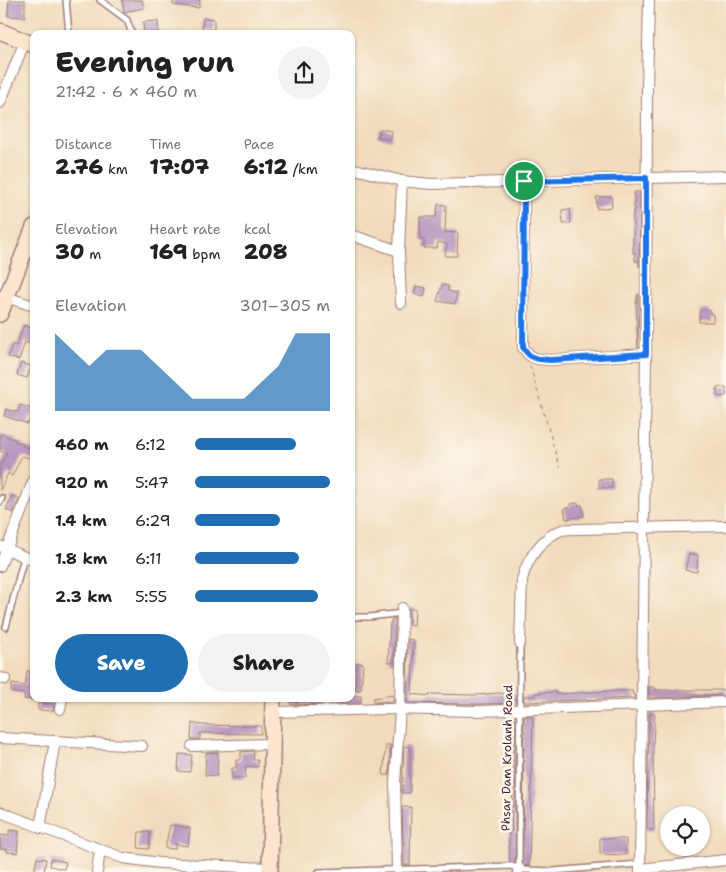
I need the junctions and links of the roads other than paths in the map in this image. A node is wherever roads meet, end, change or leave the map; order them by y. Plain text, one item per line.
1 (66, 0) edge
2 (100, 0) edge
3 (649, 0) edge
4 (69, 30) edge
5 (131, 30) edge
6 (0, 31) edge
7 (29, 43) edge
8 (0, 103) edge
9 (355, 169) edge
10 (726, 176) edge
11 (646, 178) junction
12 (402, 181) junction
13 (524, 181) junction
14 (30, 235) edge
15 (355, 236) edge
16 (399, 251) junction
17 (3, 296) edge
18 (401, 303) dead end
19 (30, 305) edge
20 (0, 314) edge
21 (646, 354) junction
22 (30, 488) edge
23 (726, 526) edge
24 (643, 528) junction
25 (3, 547) edge
26 (29, 558) edge
27 (0, 566) edge
28 (402, 610) joint
29 (355, 617) edge
30 (6, 627) dead end
31 (520, 644) joint
32 (726, 702) edge
33 (642, 704) junction
34 (273, 705) edge
35 (400, 710) junction
36 (520, 710) junction
37 (0, 738) edge
38 (54, 741) junction
39 (273, 744) junction
40 (142, 746) dead end
41 (192, 746) dead end
42 (0, 812) edge
43 (40, 828) junction
44 (100, 850) junction
45 (726, 860) edge
46 (640, 868) edge
47 (270, 870) edge
48 (394, 870) edge
49 (518, 870) edge
50 (97, 872) edge
51 (319, 872) edge

1 - 4 lane
2 - 5 lane
3 - 11 street
6 - 7 street
7 - 8 street
9 - 12 street
10 - 11 street
11 - 13 street
11 - 21 street
12 - 13 street
12 - 16 street
13 - 21 street
14 - 17 street
15 - 16 street
16 - 18 street
17 - 19 street
17 - 20 street
21 - 24 street
22 - 25 street
23 - 24 street
24 - 31 street
24 - 33 street
25 - 26 street
25 - 27 street
26 - 30 lane
28 - 29 lane
28 - 35 street
31 - 36 lane, Phsar Dam Krolanh Road
32 - 33 street
33 - 36 street
33 - 46 street
34 - 35 street
34 - 39 street
35 - 36 street
35 - 48 street
36 - 49 lane, Phsar Dam Krolanh Road
37 - 38 street
38 - 40 street
38 - 43 street
39 - 41 street
39 - 47 street
42 - 43 street
43 - 44 street
44 - 47 street
44 - 50 street
45 - 46 street
46 - 49 lane
48 - 49 lane
48 - 51 lane

